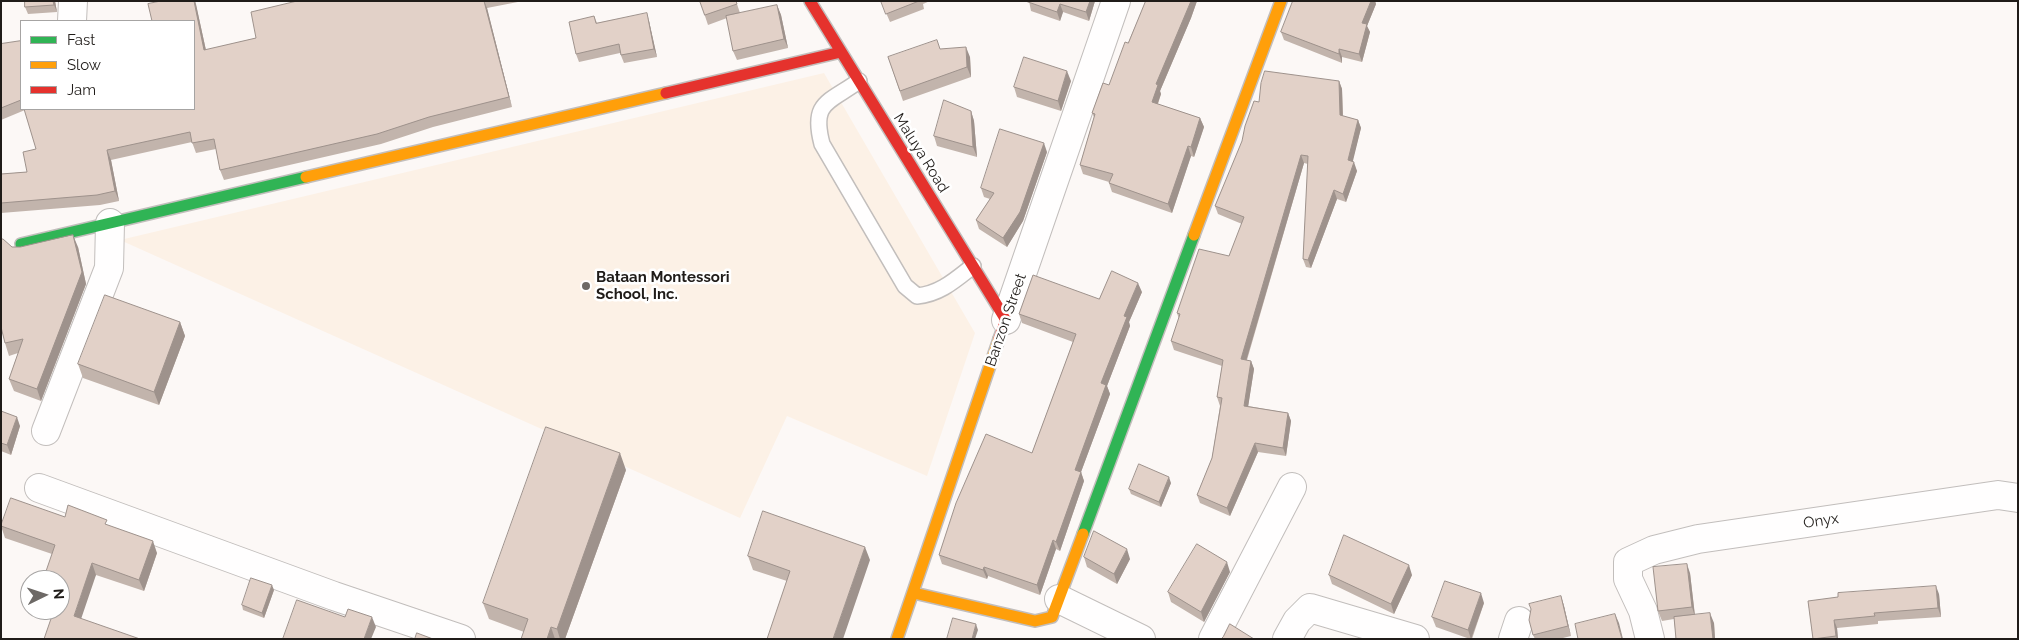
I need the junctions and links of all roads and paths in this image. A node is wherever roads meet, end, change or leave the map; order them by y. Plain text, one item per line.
1 (73, 1) edge
2 (810, 1) edge
3 (1116, 1) edge
4 (1281, 1) edge
5 (72, 20) edge
6 (841, 52) junction
7 (859, 81) junction
8 (110, 223) junction
9 (21, 244) dead end
10 (973, 266) junction
11 (1006, 320) junction
12 (46, 431) dead end
13 (1292, 487) dead end
14 (39, 488) dead end
15 (2018, 498) edge
16 (914, 593) junction
17 (1059, 598) junction
18 (461, 639) edge
19 (897, 639) edge
20 (1141, 639) edge
21 (1213, 639) edge
22 (1287, 639) edge
23 (1415, 639) edge
24 (1650, 639) edge

1 - 5 street
2 - 6 street, Maluya Road
3 - 11 street, Banzon Street
4 - 17 street
6 - 7 street, Maluya Road
6 - 8 street
7 - 10 street, Maluya Road
7 - 10 lane
8 - 9 street
8 - 12 street
10 - 11 street, Maluya Road
11 - 16 street, Banzon Street
13 - 21 street
14 - 18 street
15 - 24 street, Onyx
16 - 17 street
16 - 19 street, Banzon Street
17 - 20 street
22 - 23 street

